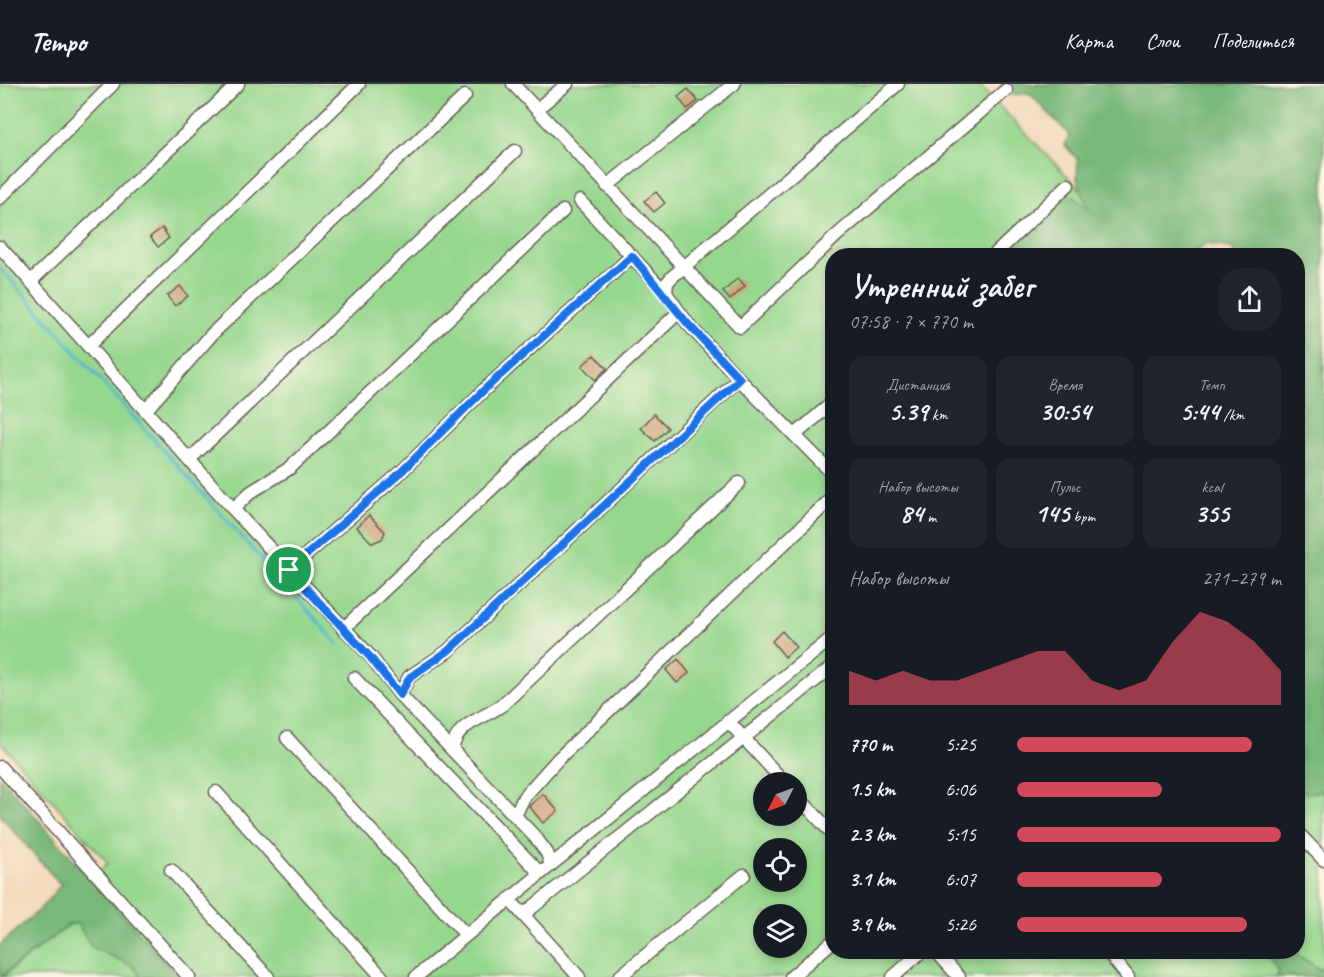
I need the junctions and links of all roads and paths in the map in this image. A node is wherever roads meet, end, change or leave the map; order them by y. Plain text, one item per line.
1 (113, 84) edge
2 (238, 84) edge
3 (359, 84) edge
4 (513, 84) edge
5 (567, 84) edge
6 (734, 84) edge
7 (898, 84) edge
8 (1006, 90) dead end
9 (465, 96) dead end
10 (537, 109) junction
11 (516, 151) dead end
12 (1068, 185) dead end
13 (608, 186) junction
14 (0, 198) edge
15 (580, 201) dead end
16 (563, 211) dead end
17 (0, 247) edge
18 (1001, 248) edge
19 (632, 256) junction
20 (683, 268) junction
21 (31, 281) junction
22 (666, 293) junction
23 (679, 312) junction
24 (88, 346) junction
25 (740, 379) junction
26 (825, 409) edge
27 (146, 410) junction
28 (795, 435) junction
29 (190, 459) junction
30 (825, 466) edge
31 (739, 483) dead end
32 (825, 505) edge
33 (232, 508) junction
34 (289, 570) junction
35 (344, 629) junction
36 (825, 644) edge
37 (825, 673) edge
38 (354, 678) dead end
39 (400, 695) junction
40 (728, 721) junction
41 (287, 738) dead end
42 (744, 738) junction
43 (452, 750) junction
44 (0, 767) edge
45 (775, 772) edge
46 (216, 792) dead end
47 (807, 807) edge
48 (515, 816) junction
49 (825, 826) edge
50 (1305, 840) edge
51 (1324, 860) edge
52 (551, 865) junction
53 (171, 870) dead end
54 (540, 873) junction
55 (744, 875) dead end
56 (509, 899) junction
57 (523, 915) junction
58 (466, 934) junction
59 (825, 948) edge
60 (912, 959) edge
61 (943, 959) edge
62 (1113, 959) edge
63 (189, 977) edge
64 (268, 977) edge
65 (382, 977) edge
66 (416, 977) edge
67 (579, 977) edge
68 (619, 977) edge
69 (791, 977) edge
70 (893, 977) edge
71 (959, 977) edge
72 (1128, 977) edge

1 - 14 street
2 - 21 street
3 - 24 street
4 - 10 street
5 - 10 street
6 - 13 street
7 - 20 street
8 - 20 street
9 - 27 street
10 - 13 street
11 - 29 street
12 - 18 street
13 - 20 street
15 - 19 street
16 - 33 street
17 - 21 street
19 - 22 street
19 - 34 street
20 - 22 street
21 - 24 street
22 - 23 street
23 - 25 street
23 - 35 street
24 - 27 street
25 - 28 street
25 - 39 street
26 - 28 street
27 - 29 street
28 - 30 street
29 - 33 street
31 - 43 street
32 - 48 street
33 - 34 street
34 - 35 street
35 - 39 street
36 - 40 street
37 - 42 street
38 - 54 street
39 - 43 street
40 - 42 street
40 - 52 street
41 - 58 street
42 - 45 street
42 - 57 street
43 - 48 street
44 - 63 street
46 - 65 street
47 - 49 street
48 - 52 street
50 - 51 street
52 - 54 street
53 - 64 street
54 - 56 street
55 - 68 street
56 - 57 street
56 - 58 street
57 - 67 street
58 - 66 street
59 - 69 street
60 - 70 street
61 - 71 street
62 - 72 street

